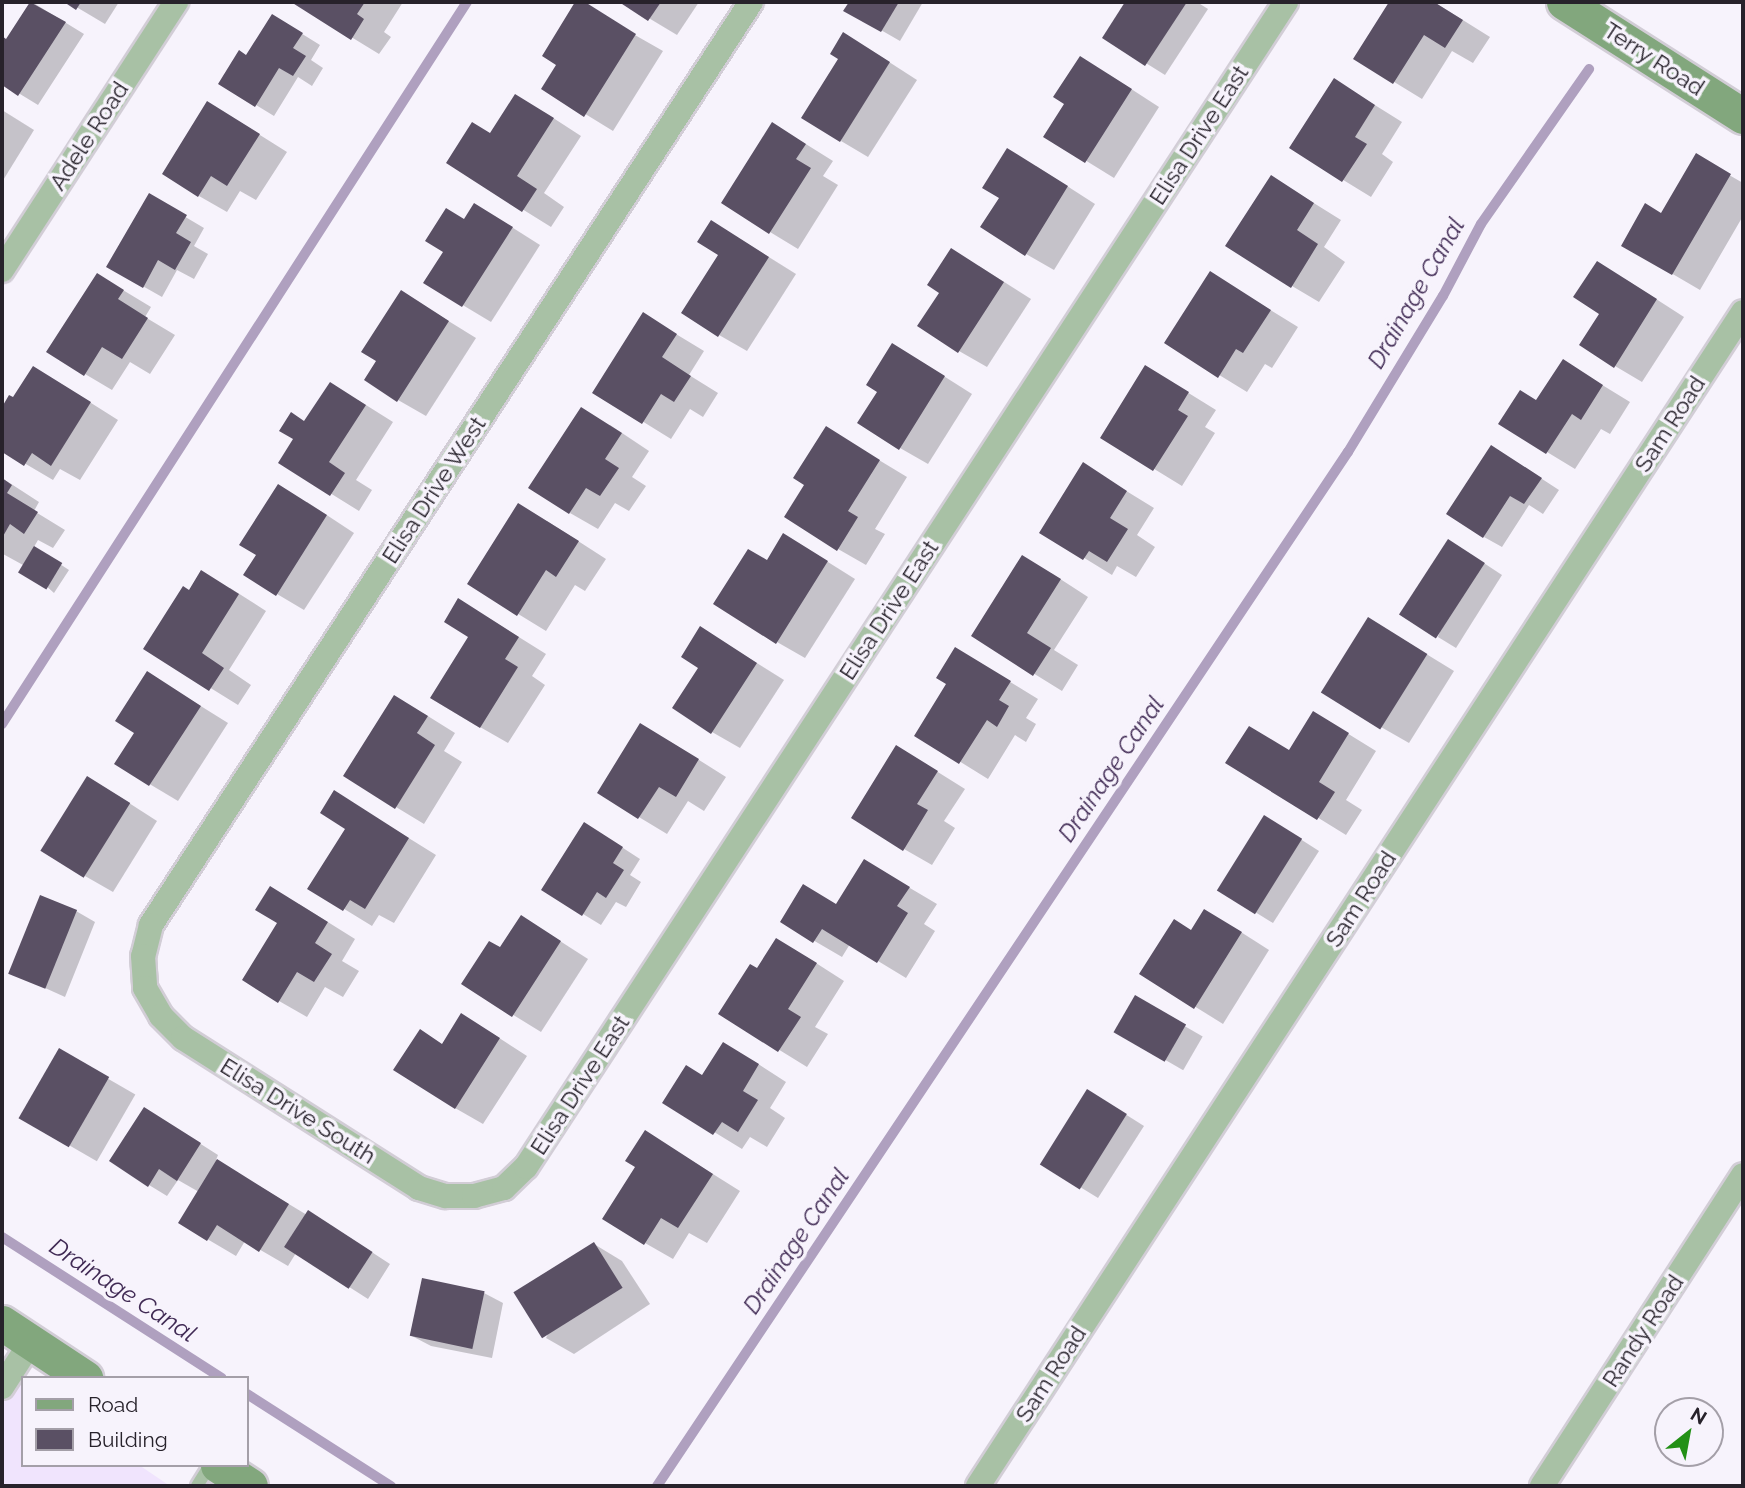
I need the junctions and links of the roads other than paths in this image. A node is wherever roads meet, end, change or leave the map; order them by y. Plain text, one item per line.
1 (176, 2) edge
2 (751, 2) edge
3 (1286, 2) edge
4 (1564, 2) edge
5 (1743, 116) edge
6 (2, 270) edge
7 (1743, 312) edge
8 (145, 988) joint
9 (1743, 1175) edge
10 (474, 1195) joint
11 (2, 1322) edge
12 (31, 1342) junction
13 (82, 1376) edge
14 (2, 1387) edge
15 (210, 1467) edge
16 (221, 1467) edge
17 (197, 1486) edge
18 (250, 1486) edge
19 (978, 1486) edge
20 (1542, 1486) edge

1 - 6 street, Adele Road
2 - 8 street, Elisa Drive West
3 - 10 street, Elisa Drive East
4 - 5 street, Terry Road
7 - 19 street, Sam Road
8 - 10 street, Elisa Drive South
9 - 20 street, Randy Road
11 - 12 street
12 - 13 street
12 - 14 street
15 - 17 lane
16 - 18 street

